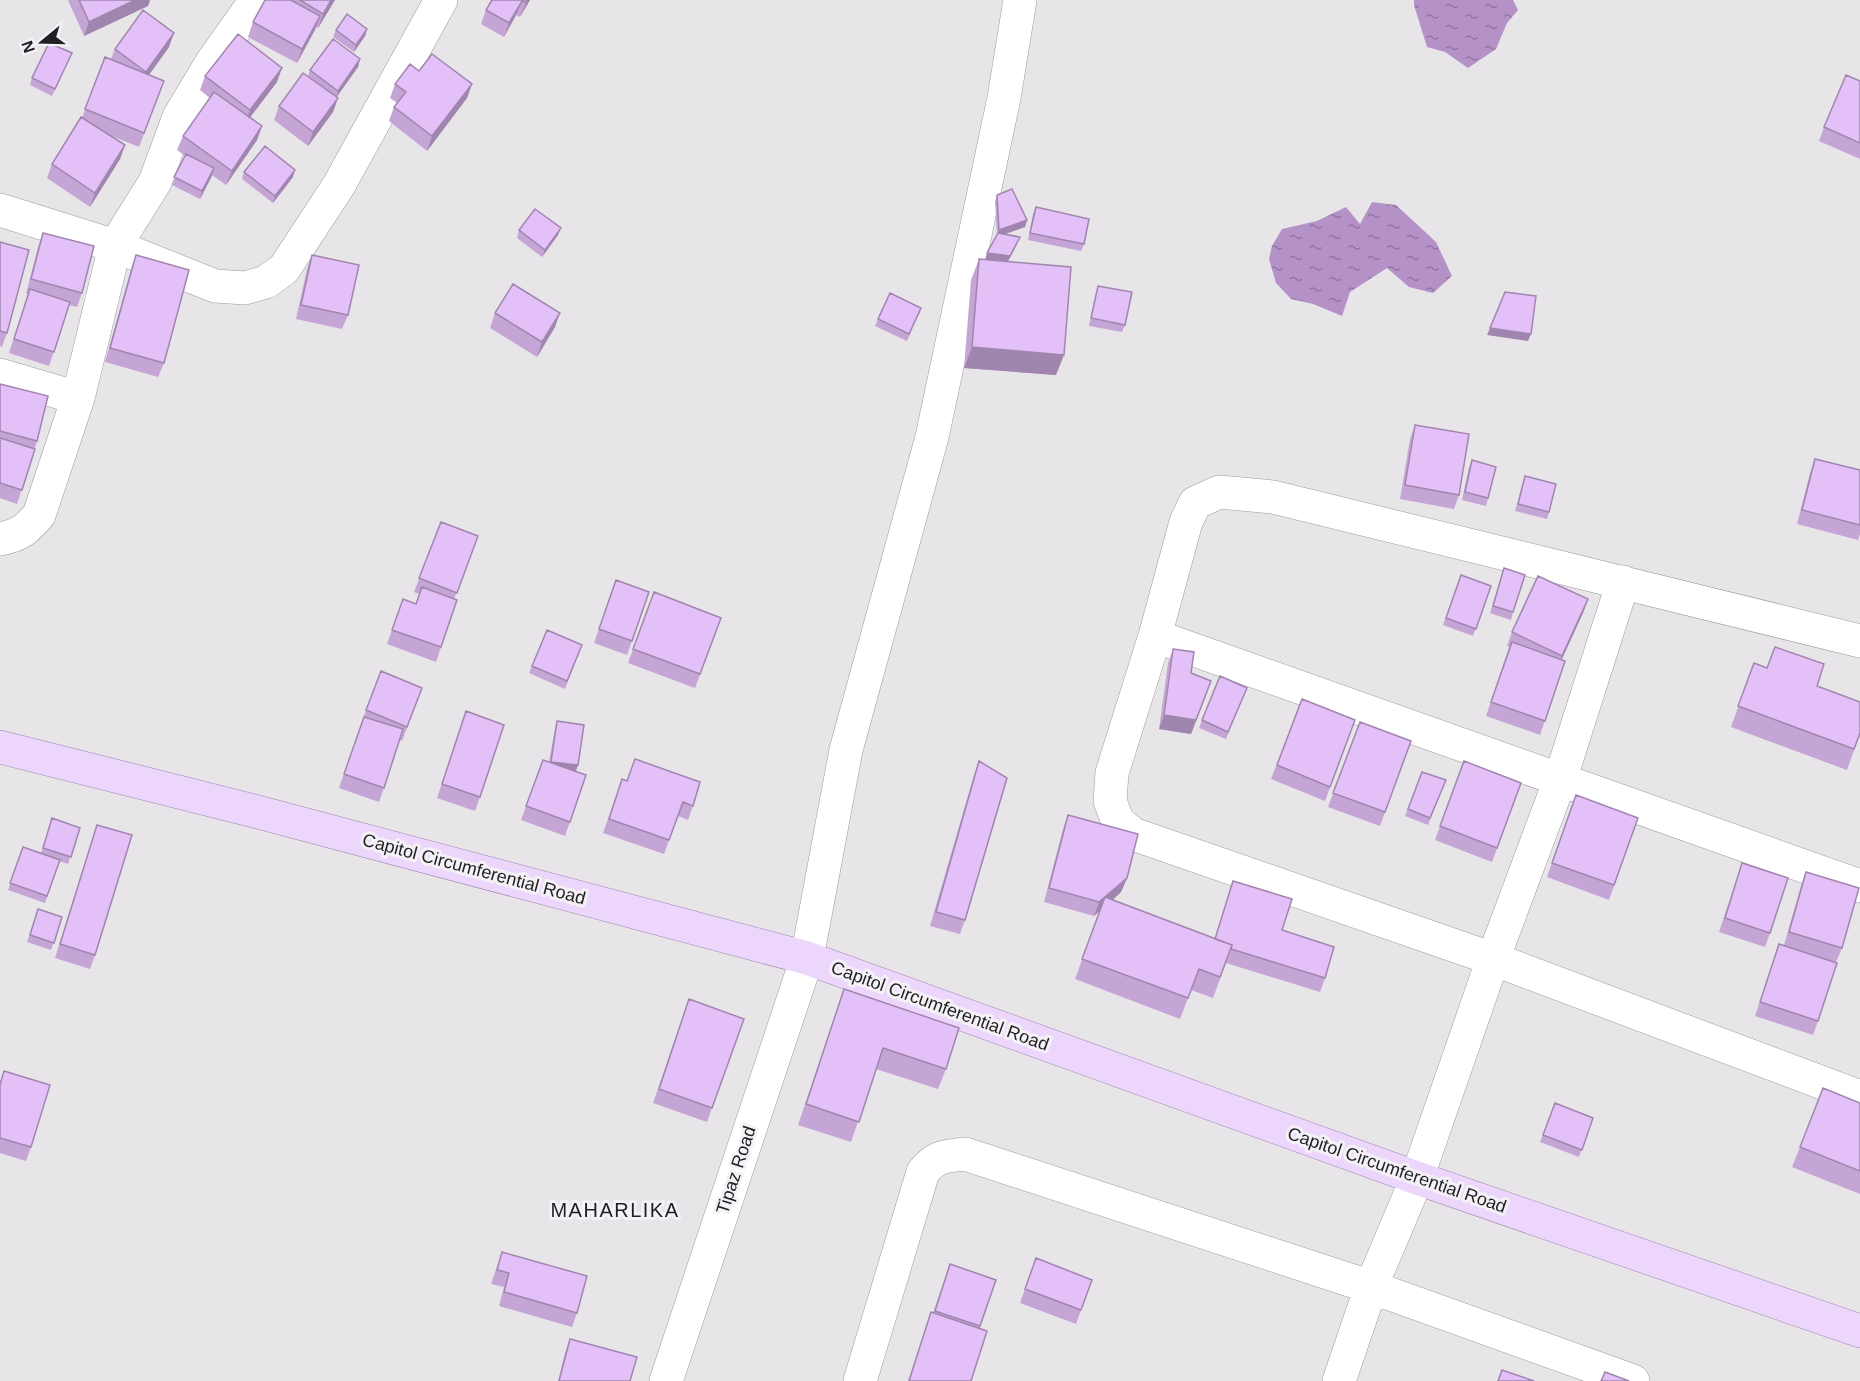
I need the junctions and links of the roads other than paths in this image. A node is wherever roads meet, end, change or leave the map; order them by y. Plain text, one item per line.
1 (256, 0) edge
2 (441, 0) edge
3 (1020, 0) edge
4 (0, 210) edge
5 (115, 246) junction
6 (0, 375) edge
7 (78, 398) junction
8 (0, 539) edge
9 (1623, 582) junction
10 (1155, 636) junction
11 (1860, 641) edge
12 (0, 747) edge
13 (1560, 780) junction
14 (1860, 886) edge
15 (807, 958) junction
16 (1493, 959) junction
17 (1860, 1097) edge
18 (1417, 1178) junction
19 (1371, 1287) junction
20 (1860, 1331) edge
21 (666, 1381) edge
22 (860, 1381) edge
23 (1339, 1381) edge
24 (1633, 1381) edge

1 - 5 street
2 - 5 street
3 - 15 street, Tipaz Road
4 - 5 street
5 - 7 street
6 - 7 street
7 - 8 street
9 - 10 street
9 - 11 street
9 - 13 street
10 - 13 street
10 - 16 street
12 - 15 main road, Capitol Circumferential Road
13 - 14 street
13 - 16 street
15 - 18 main road, Capitol Circumferential Road
15 - 21 street, Tipaz Road
16 - 17 street
16 - 18 street
18 - 19 street
18 - 20 main road, Capitol Circumferential Road
19 - 22 street
19 - 23 street
19 - 24 street

